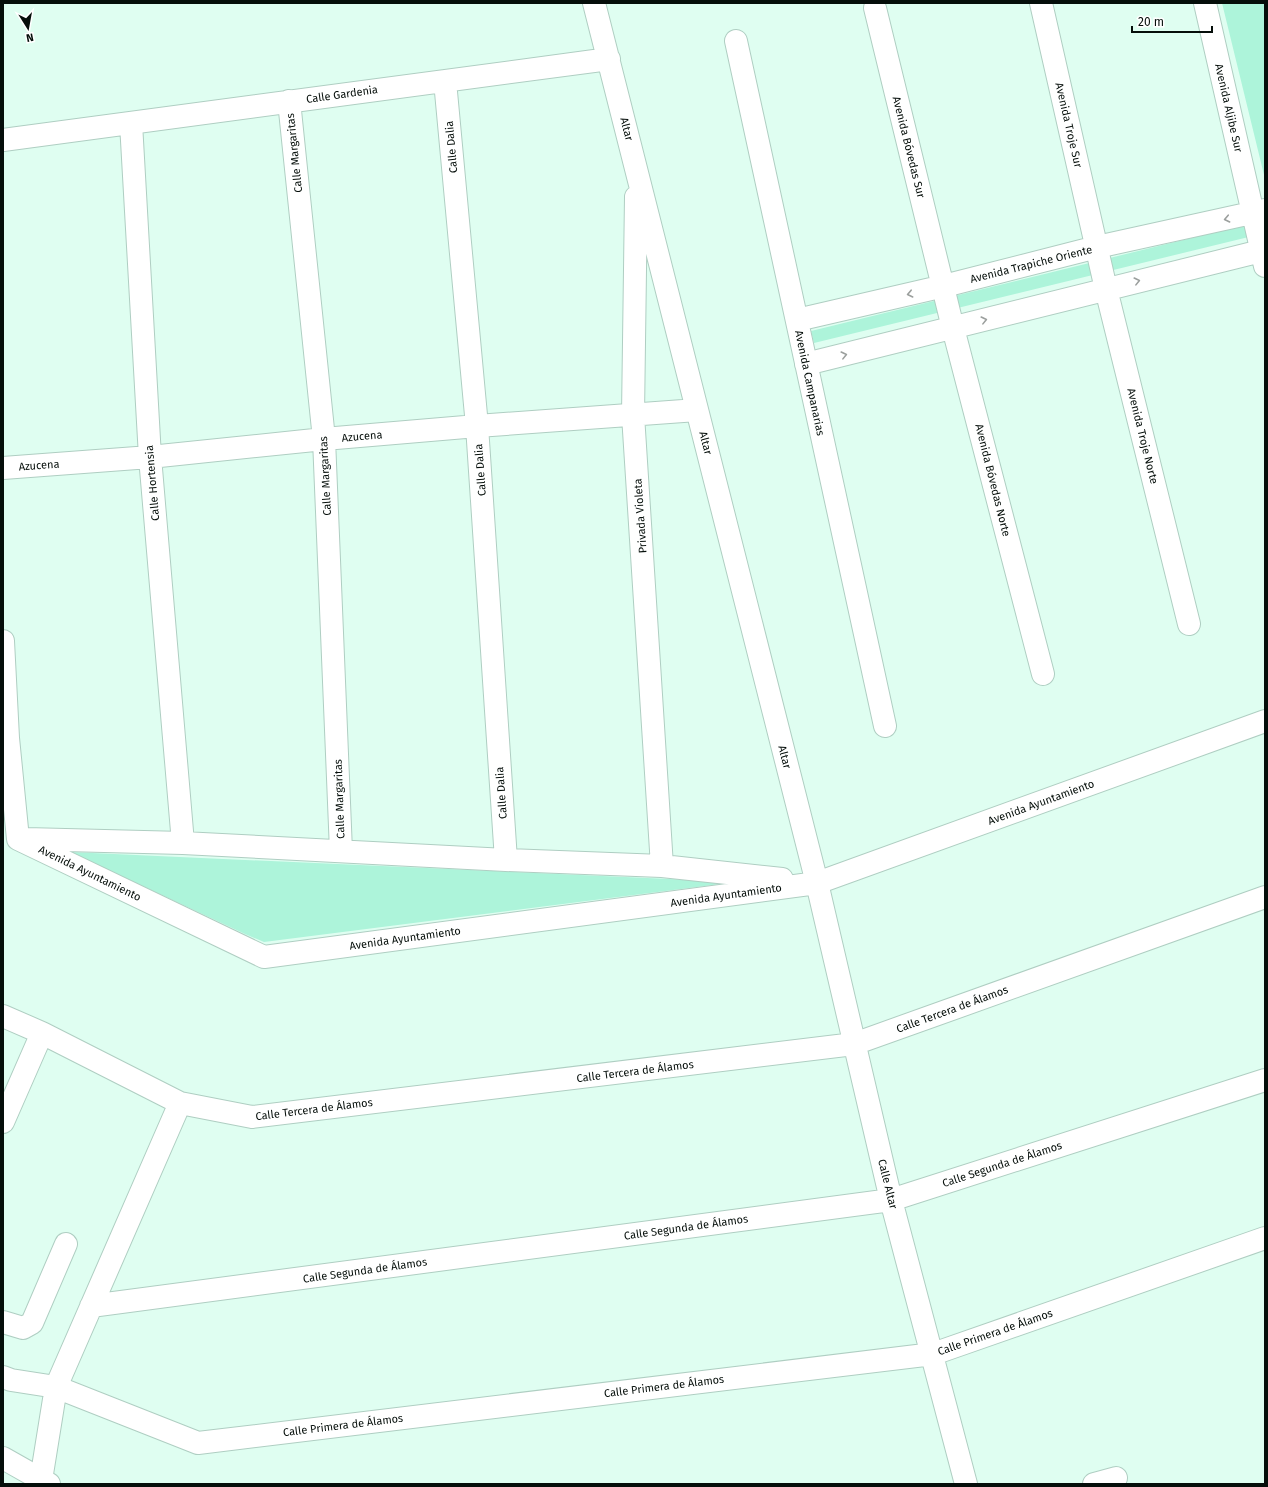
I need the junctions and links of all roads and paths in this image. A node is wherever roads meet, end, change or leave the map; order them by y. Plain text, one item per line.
1 (594, 3) edge
2 (1041, 3) edge
3 (1205, 3) edge
4 (875, 8) dead end
5 (736, 41) dead end
6 (609, 59) junction
7 (445, 81) junction
8 (289, 101) junction
9 (131, 123) junction
10 (3, 140) edge
11 (636, 165) junction
12 (1259, 212) edge
13 (1098, 247) junction
14 (1264, 255) edge
15 (944, 286) junction
16 (1106, 289) junction
17 (797, 320) junction
18 (953, 328) junction
19 (806, 364) junction
20 (698, 410) junction
21 (633, 415) junction
22 (477, 426) junction
23 (324, 439) junction
24 (150, 457) junction
25 (3, 468) edge
26 (1189, 624) dead end
27 (3, 641) edge
28 (1043, 674) dead end
29 (1265, 721) edge
30 (885, 726) dead end
31 (6, 736) edge
32 (10, 836) edge
33 (183, 842) junction
34 (342, 851) junction
35 (506, 860) junction
36 (662, 866) junction
37 (817, 883) junction
38 (1265, 897) edge
39 (3, 1016) edge
40 (42, 1033) junction
41 (854, 1044) junction
42 (1265, 1080) edge
43 (180, 1103) junction
44 (3, 1122) edge
45 (891, 1200) junction
46 (1265, 1238) edge
47 (66, 1244) dead end
48 (91, 1306) junction
49 (3, 1322) edge
50 (933, 1354) junction
51 (3, 1377) edge
52 (56, 1387) junction
53 (3, 1458) edge
54 (1116, 1478) dead end
55 (45, 1482) edge
56 (966, 1484) edge
57 (1094, 1484) edge

1 - 6 street, Altar
2 - 13 street, Avenida Troje Sur
3 - 12 street, Avenida Aljibe Sur
4 - 15 street, Avenida Bóvedas Sur
5 - 17 street, Avenida Campanarias
6 - 7 street, Calle Gardenia
6 - 11 street, Altar
7 - 8 street, Calle Gardenia
7 - 22 street, Calle Dalia
8 - 9 street, Calle Gardenia
8 - 23 street, Calle Margaritas
9 - 10 street, Calle Gardenia
9 - 24 street, Calle Hortensia
11 - 20 street, Altar
11 - 21 street, Privada Violeta
12 -> 13 street, Avenida Trapiche Oriente
12 - 14 street, Avenida Aljibe Sur
13 - 15 street, Avenida Trapiche Oriente
13 - 16 street, Avenida Troje Norte
16 -> 14 street
15 -> 17 street, Avenida Trapiche Oriente
15 - 18 street, Avenida Bóvedas Norte
18 -> 16 street
16 - 26 street, Avenida Troje Norte
17 - 19 street, Avenida Campanarias
19 -> 18 street
18 - 28 street, Avenida Bóvedas Norte
19 - 30 street, Avenida Campanarias
20 - 21 street, Azucena
20 - 37 street, Altar
21 - 22 street, Azucena
21 - 36 street, Privada Violeta
22 - 23 street, Azucena
22 - 35 street, Calle Dalia
23 - 24 street, Azucena
23 - 34 street, Calle Margaritas
24 - 25 street, Azucena
24 - 33 street, Calle Hortensia
27 - 31 street
29 - 37 street, Avenida Ayuntamiento
31 - 32 street
32 - 33 street, Avenida Ayuntamiento
32 - 37 street, Avenida Ayuntamiento
33 - 34 street, Avenida Ayuntamiento
34 - 35 street, Avenida Ayuntamiento
35 - 36 street, Avenida Ayuntamiento
36 - 37 street, Avenida Ayuntamiento
37 - 41 street, Calle Altar
38 - 41 street, Calle Tercera de Álamos
39 - 40 street, Calle Tercera de Álamos
40 - 43 street, Calle Tercera de Álamos
40 - 44 street
41 - 43 street, Calle Tercera de Álamos
41 - 45 street, Calle Altar
42 - 45 street, Calle Segunda de Álamos
43 - 48 street
45 - 48 street, Calle Segunda de Álamos
45 - 50 street, Calle Altar
46 - 50 street, Calle Primera de Álamos
47 - 49 street
48 - 52 street
50 - 52 street, Calle Primera de Álamos
50 - 56 street, Calle Altar
51 - 52 street, Calle Primera de Álamos
52 - 55 street
53 - 55 street
54 - 57 street

